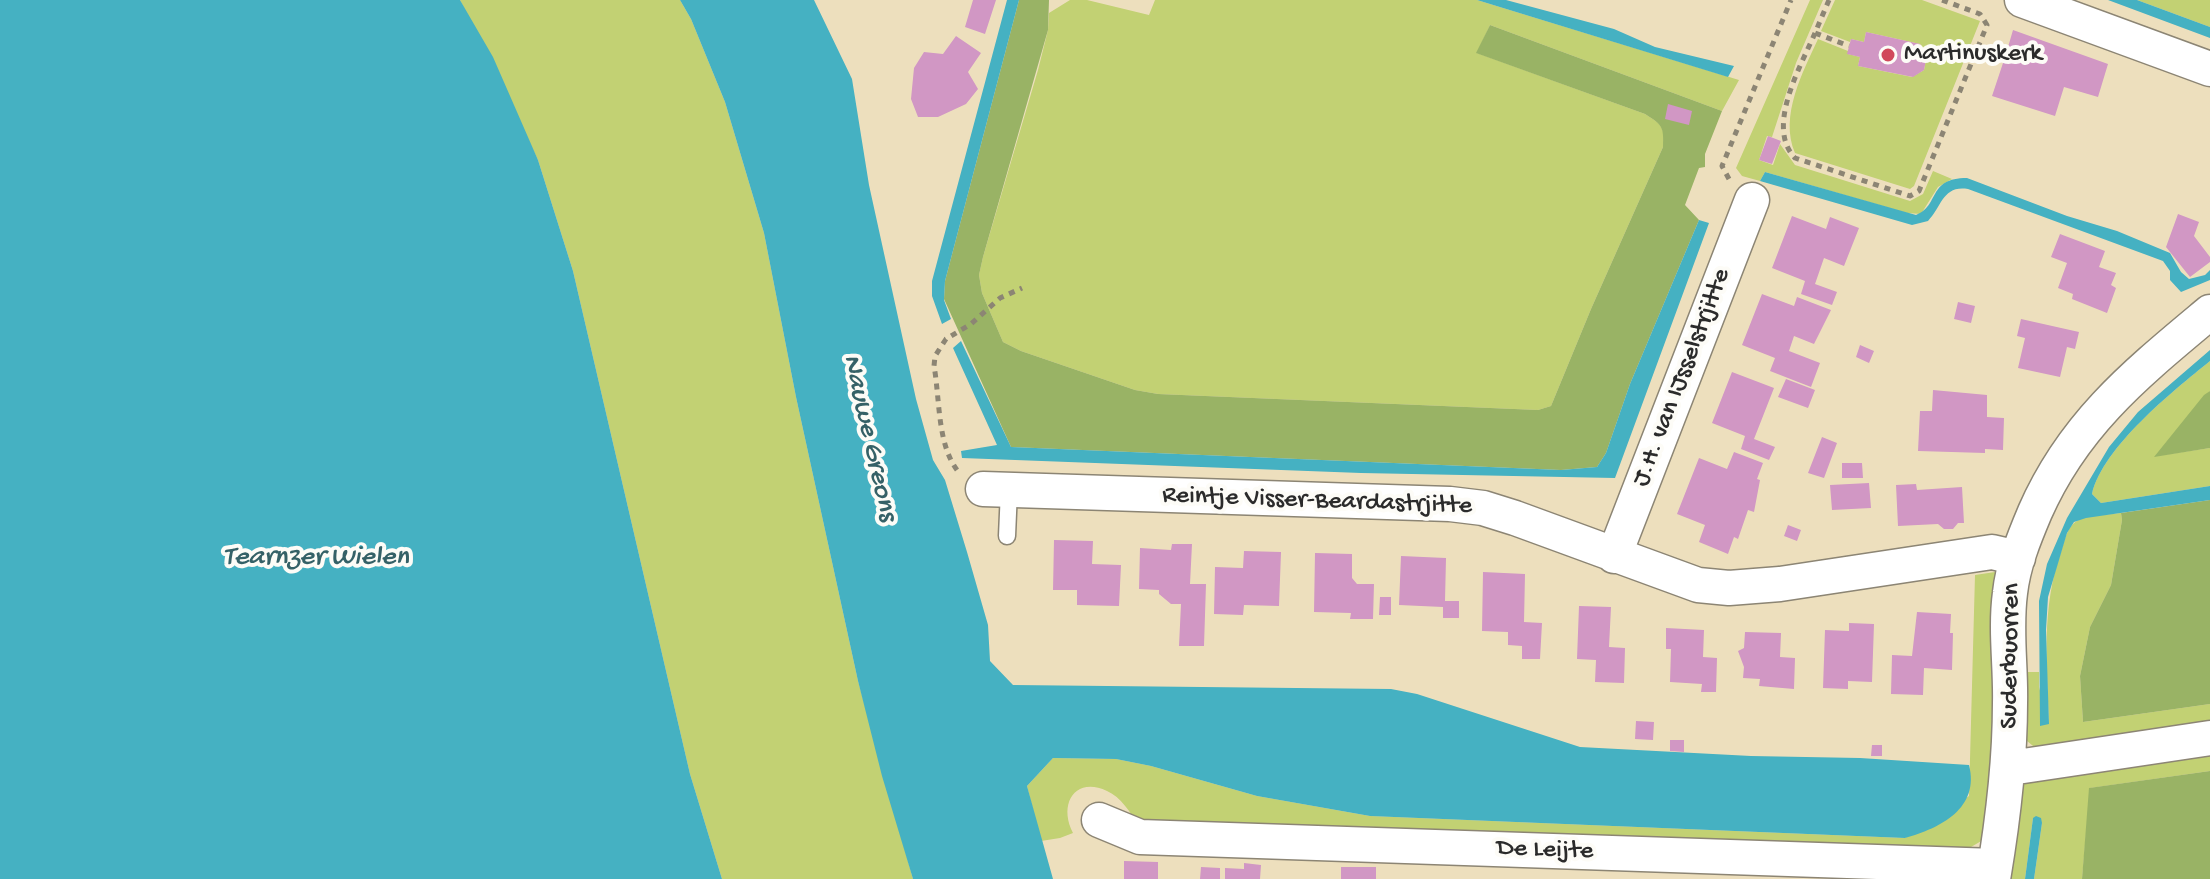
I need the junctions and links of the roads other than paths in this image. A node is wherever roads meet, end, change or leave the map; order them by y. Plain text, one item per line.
1 (2022, 0) edge
2 (2210, 69) edge
3 (1750, 205) road end
4 (2210, 312) edge
5 (996, 490) joint
6 (1007, 536) dead end
7 (1614, 556) junction
8 (2018, 558) junction
9 (2210, 738) edge
10 (2010, 768) junction
11 (1099, 820) dead end
12 (1994, 873) edge

1 - 2 street
3 - 7 street, J.H. van IJsselstrjitte
4 - 8 street, Suderbuorren
5 - 6 lane
5 - 7 street, Reintje Visser-Beardastrjitte
7 - 8 street, Reintje Visser-Beardastrjitte
8 - 10 street, Suderbuorren
9 - 10 street
10 - 12 street, Suderbuorren
11 - 12 street, De Leijte

